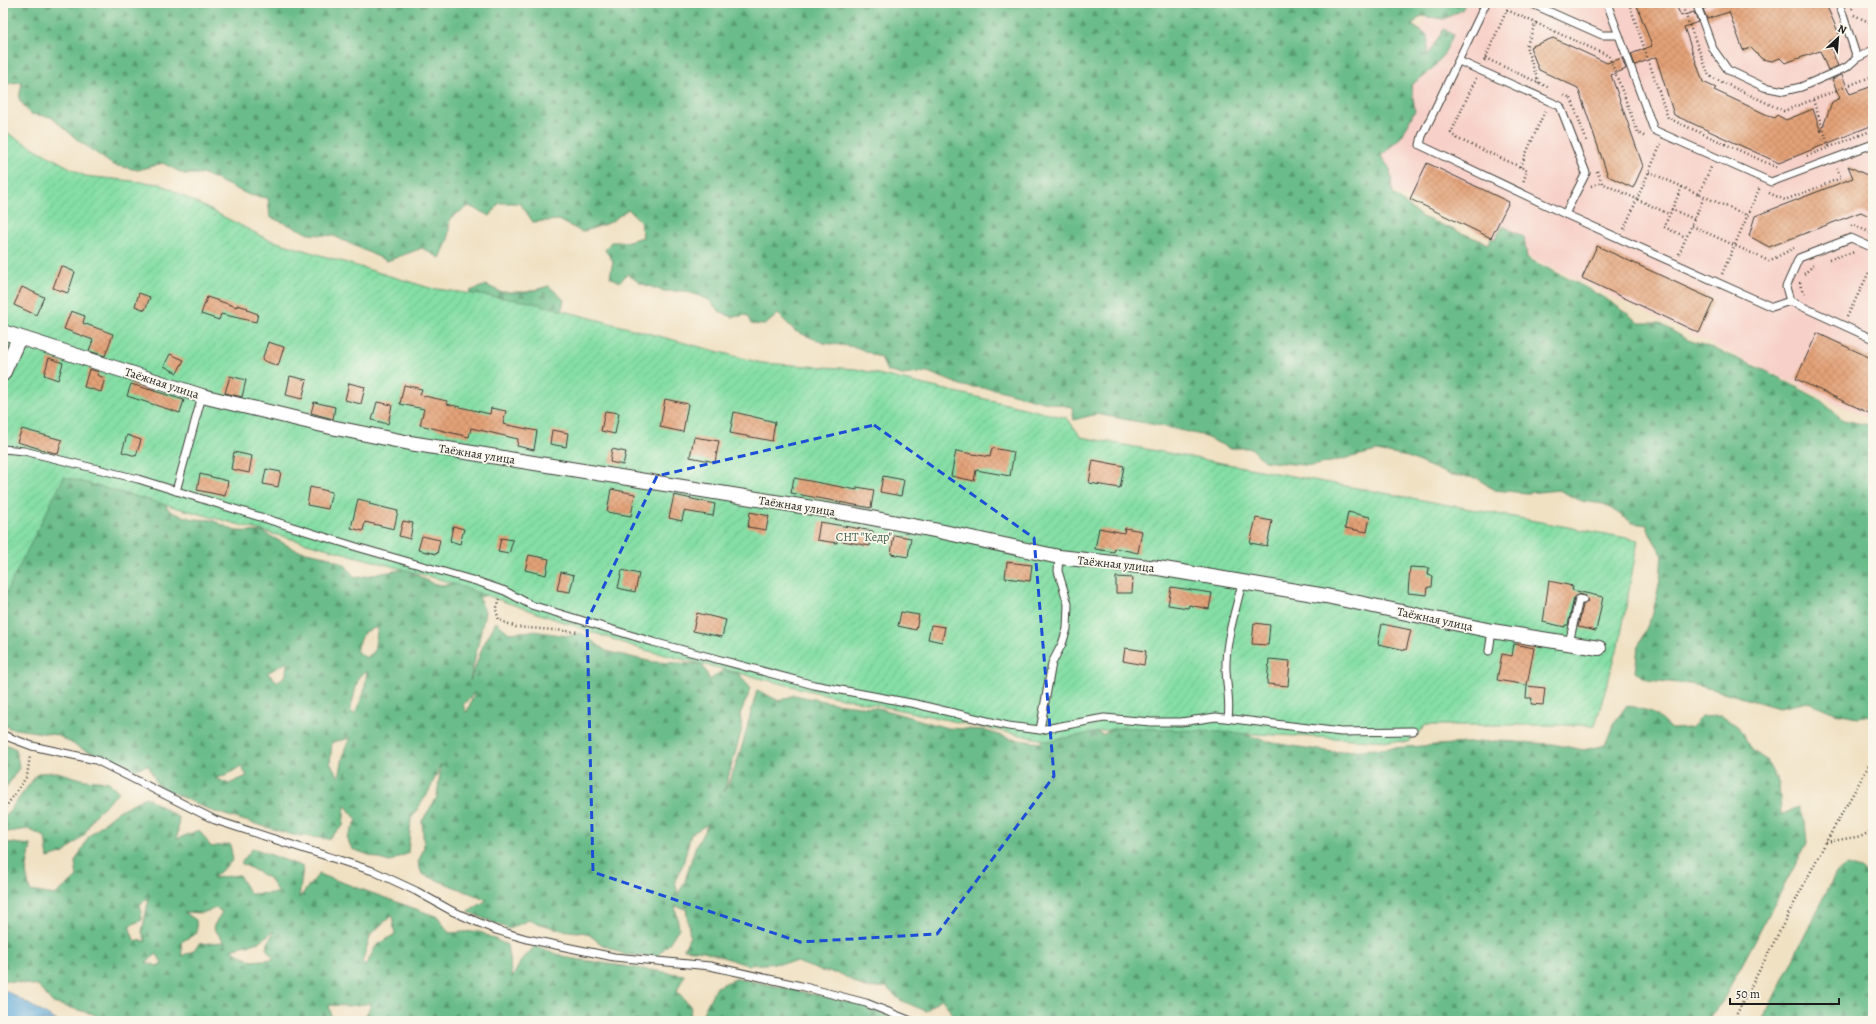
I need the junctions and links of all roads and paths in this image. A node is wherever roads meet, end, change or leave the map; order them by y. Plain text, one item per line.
1 (1486, 3) edge
2 (1510, 3) edge
3 (1530, 3) edge
4 (1607, 3) edge
5 (1629, 3) edge
6 (1696, 3) edge
7 (1840, 6) edge
8 (1507, 10) junction
9 (1536, 22) junction
10 (1873, 24) edge
11 (1619, 35) junction
12 (1873, 50) edge
13 (1857, 58) junction
14 (1459, 61) junction
15 (1480, 70) junction
16 (1475, 82) junction
17 (1482, 82) dead end
18 (1539, 83) dead end
19 (1814, 100) dead end
20 (1538, 108) dead end
21 (1545, 111) junction
22 (1549, 114) dead end
23 (1873, 130) edge
24 (1666, 135) junction
25 (1650, 139) dead end
26 (1656, 141) dead end
27 (1662, 144) junction
28 (1871, 145) edge
29 (1829, 146) junction
30 (1873, 152) edge
31 (1716, 157) junction
32 (1803, 157) dead end
33 (1833, 159) junction
34 (1704, 163) dead end
35 (1784, 165) dead end
36 (1712, 166) junction
37 (1520, 167) junction
38 (1718, 170) dead end
39 (1649, 172) junction
40 (1764, 179) junction
41 (1602, 183) dead end
42 (1753, 185) dead end
43 (1524, 186) dead end
44 (1682, 187) junction
45 (1760, 188) junction
46 (1589, 192) dead end
47 (1699, 194) junction
48 (1704, 197) junction
49 (1672, 209) junction
50 (1565, 214) junction
51 (1748, 216) junction
52 (1694, 219) junction
53 (1692, 226) junction
54 (1686, 237) junction
55 (1620, 238) junction
56 (1734, 246) junction
57 (1798, 246) dead end
58 (1873, 248) edge
59 (1861, 254) dead end
60 (1677, 258) dead end
61 (1873, 264) edge
62 (1720, 278) dead end
63 (1808, 298) dead end
64 (1790, 301) junction
65 (1843, 326) junction
66 (3, 332) edge
67 (19, 338) junction
68 (1873, 340) edge
69 (3, 374) edge
70 (202, 396) junction
71 (3, 449) edge
72 (176, 491) junction
73 (1059, 557) junction
74 (1242, 583) junction
75 (505, 591) junction
76 (1583, 600) dead end
77 (1492, 631) junction
78 (587, 632) dead end
79 (1569, 643) junction
80 (1599, 648) dead end
81 (1489, 651) dead end
82 (1228, 718) junction
83 (1040, 730) junction
84 (1413, 731) dead end
85 (3, 735) edge
86 (32, 746) junction
87 (1873, 758) edge
88 (3, 811) edge
89 (1873, 830) edge
90 (1826, 842) junction
91 (911, 1021) edge
92 (1733, 1021) edge

1 - 14 lane
2 - 8 path
3 - 11 lane
4 - 11 lane
5 - 35 path
6 - 13 lane
7 - 10 path
7 - 13 lane
8 - 9 path
8 - 15 path
9 - 18 path
9 - 25 path
11 - 24 lane
12 - 13 lane
14 - 15 lane
14 - 50 lane
15 - 16 path
15 - 50 lane
16 - 17 path
16 - 37 path
19 - 29 path
20 - 21 path
21 - 22 path
21 - 37 path
23 - 29 path
24 - 27 path
24 - 31 lane
26 - 27 path
27 - 39 path
28 - 30 lane
28 - 33 lane
29 - 32 path
29 - 33 path
31 - 36 path
31 - 40 lane
33 - 40 lane
33 - 45 path
34 - 36 path
36 - 38 path
36 - 47 path
37 - 43 path
39 - 44 path
39 - 55 path
40 - 45 path
41 - 46 path
42 - 45 path
44 - 47 path
44 - 49 path
45 - 51 path
47 - 48 path
48 - 51 path
48 - 52 path
49 - 52 path
49 - 54 path
50 - 55 lane
51 - 56 path
52 - 53 path
53 - 54 path
53 - 56 path
54 - 60 path
55 - 64 lane
56 - 57 path
56 - 62 path
58 - 64 lane
59 - 63 path
61 - 65 path
64 - 65 lane
65 - 68 lane
66 - 67 street, Таёжная улица
67 - 69 street
67 - 70 street, Таёжная улица
70 - 72 lane
70 - 73 street, Таёжная улица
71 - 72 lane
72 - 75 lane
73 - 74 street, Таёжная улица
73 - 83 lane
74 - 77 street, Таёжная улица
74 - 82 lane
75 - 78 path
75 - 83 lane
76 - 79 lane
77 - 79 street, Таёжная улица
77 - 81 lane
79 - 80 street, Таёжная улица
82 - 83 lane
82 - 84 lane
85 - 86 lane
86 - 88 path
86 - 91 lane
87 - 90 path
89 - 90 path
90 - 92 path

